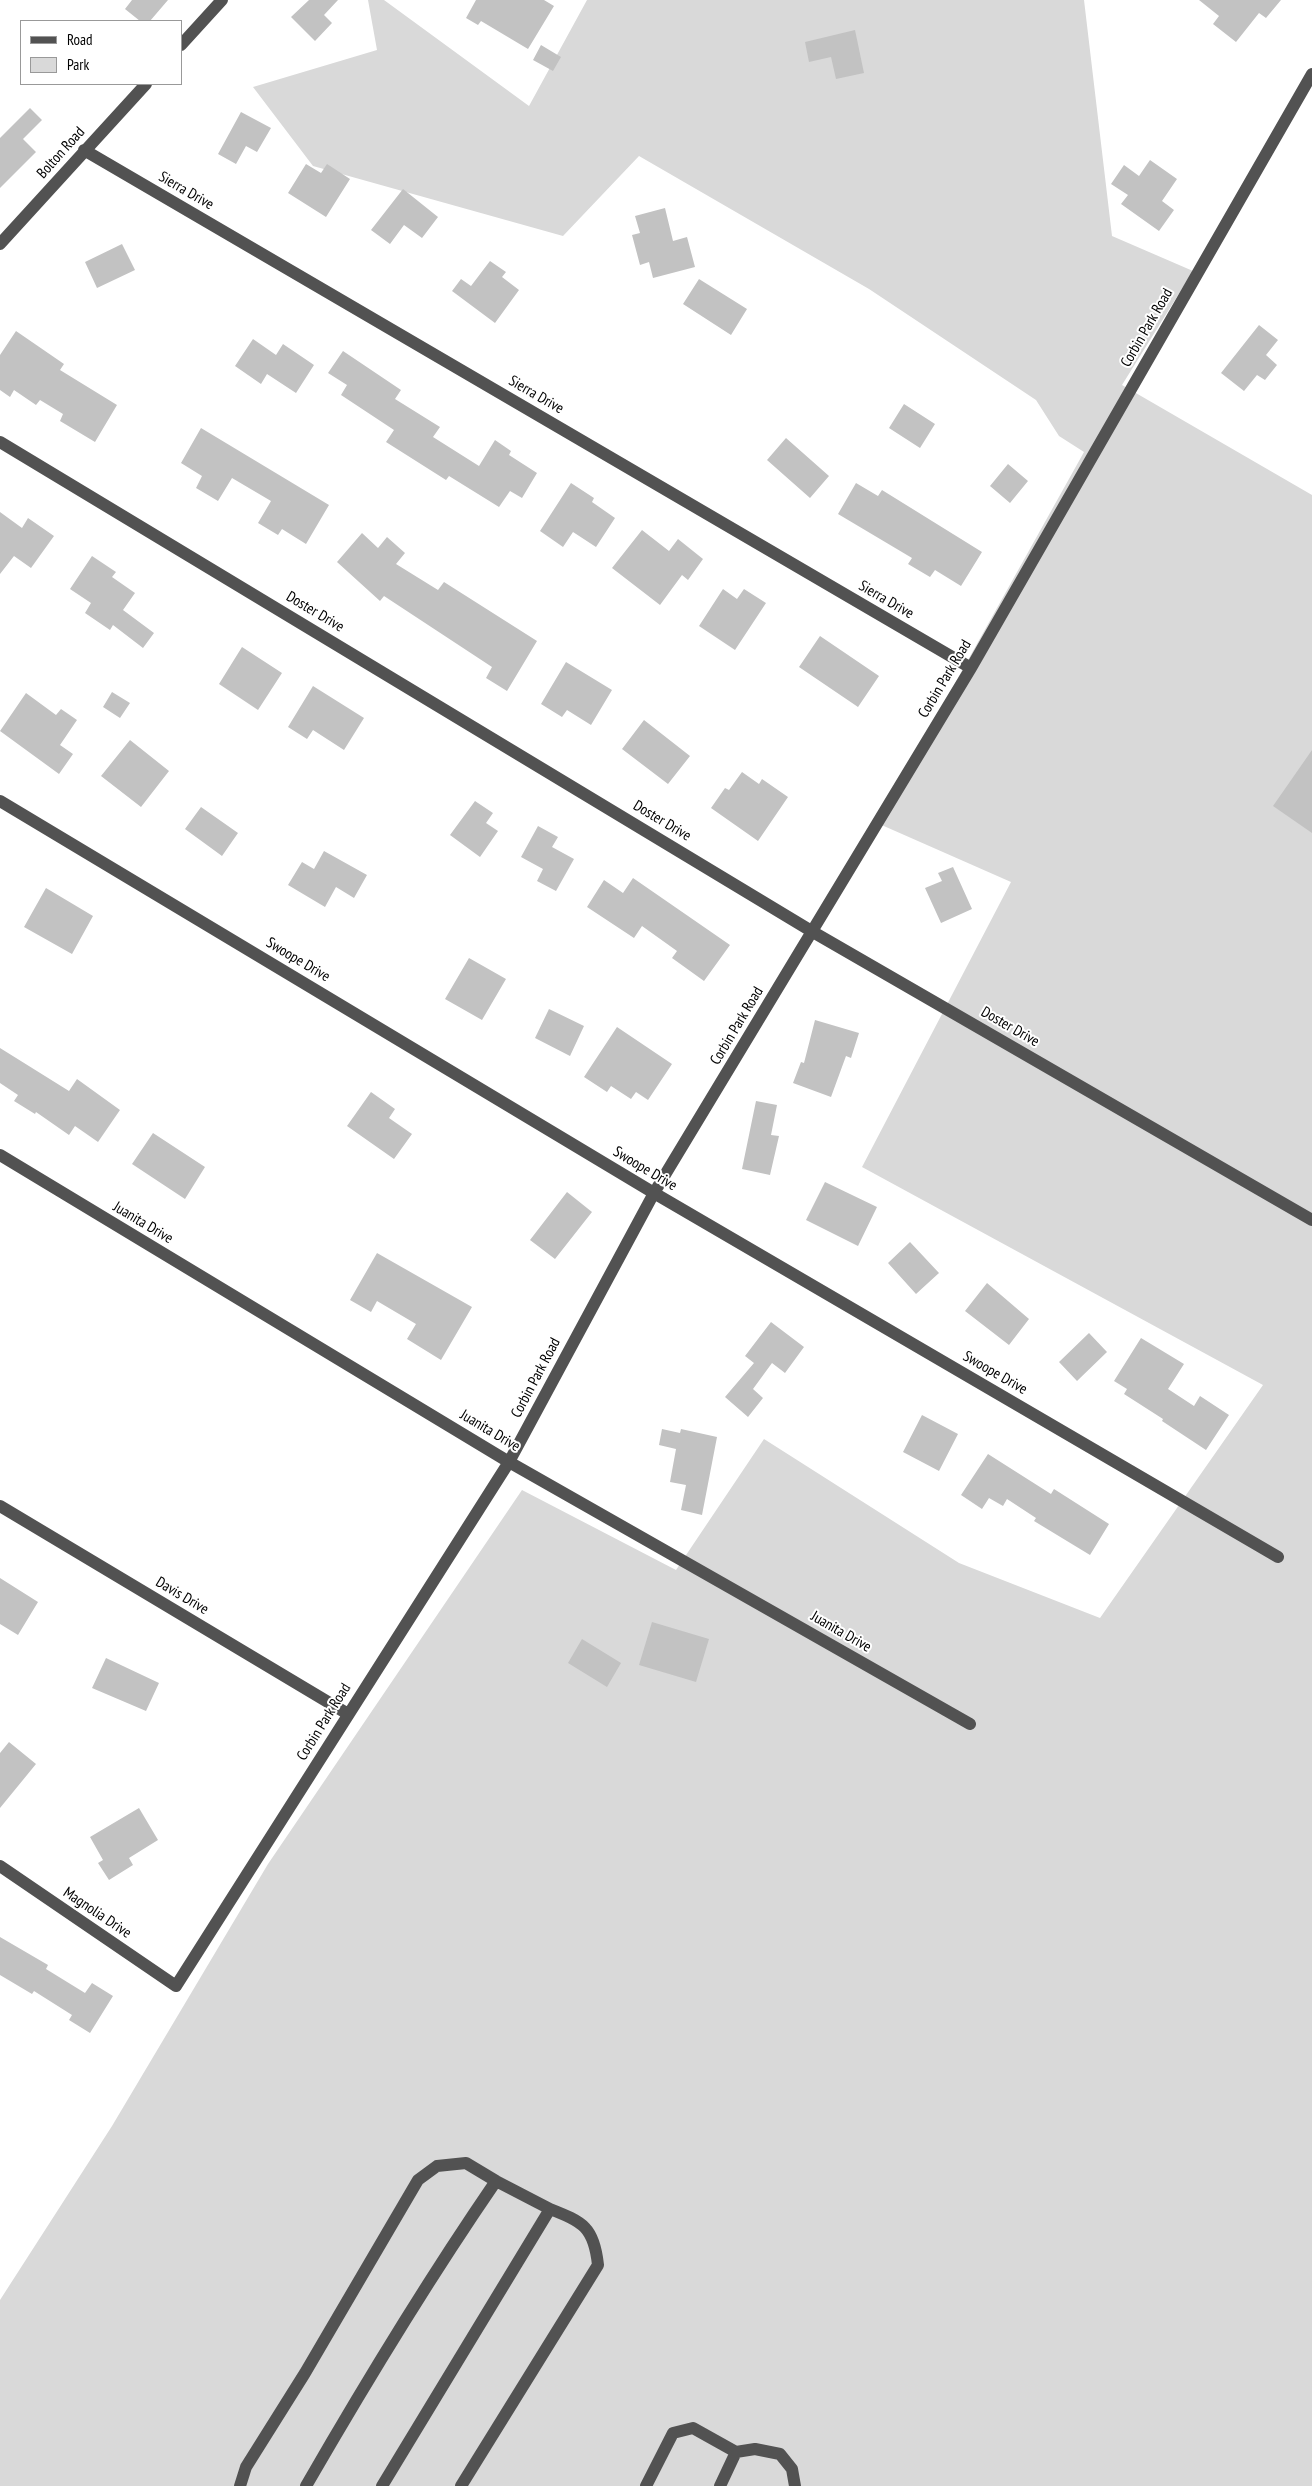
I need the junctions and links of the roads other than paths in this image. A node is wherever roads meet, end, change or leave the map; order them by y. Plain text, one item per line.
1 (222, 0) edge
2 (182, 44) edge
3 (1312, 74) edge
4 (145, 85) edge
5 (84, 150) junction
6 (0, 244) edge
7 (0, 442) edge
8 (971, 668) junction
9 (0, 801) edge
10 (813, 932) junction
11 (0, 1156) edge
12 (654, 1194) junction
13 (1312, 1220) edge
14 (509, 1462) junction
15 (0, 1506) edge
16 (1278, 1557) dead end
17 (348, 1714) junction
18 (970, 1724) dead end
19 (0, 1866) edge
20 (176, 1986) joint
21 (496, 2181) junction
22 (550, 2209) junction
23 (736, 2452) junction
24 (240, 2486) edge
25 (306, 2486) edge
26 (382, 2486) edge
27 (461, 2486) edge
28 (646, 2486) edge
29 (720, 2486) edge
30 (795, 2486) edge

1 - 2 street
3 - 8 street, Corbin Park Road
4 - 5 street, Bolton Road
5 - 6 street, Bolton Road
5 - 8 street, Sierra Drive
7 - 10 street, Doster Drive
8 - 10 street, Corbin Park Road
9 - 12 street, Swoope Drive
10 - 12 street, Corbin Park Road
10 - 13 street, Doster Drive
11 - 14 street, Juanita Drive
12 - 14 street, Corbin Park Road
12 - 16 street, Swoope Drive
14 - 17 street, Corbin Park Road
14 - 18 street, Juanita Drive
15 - 17 street, Davis Drive
17 - 20 street, Corbin Park Road
19 - 20 street, Magnolia Drive
21 - 22 street
21 - 24 street
21 - 25 street
22 - 26 street
22 - 27 street
23 - 28 street
23 - 29 street
23 - 30 street

